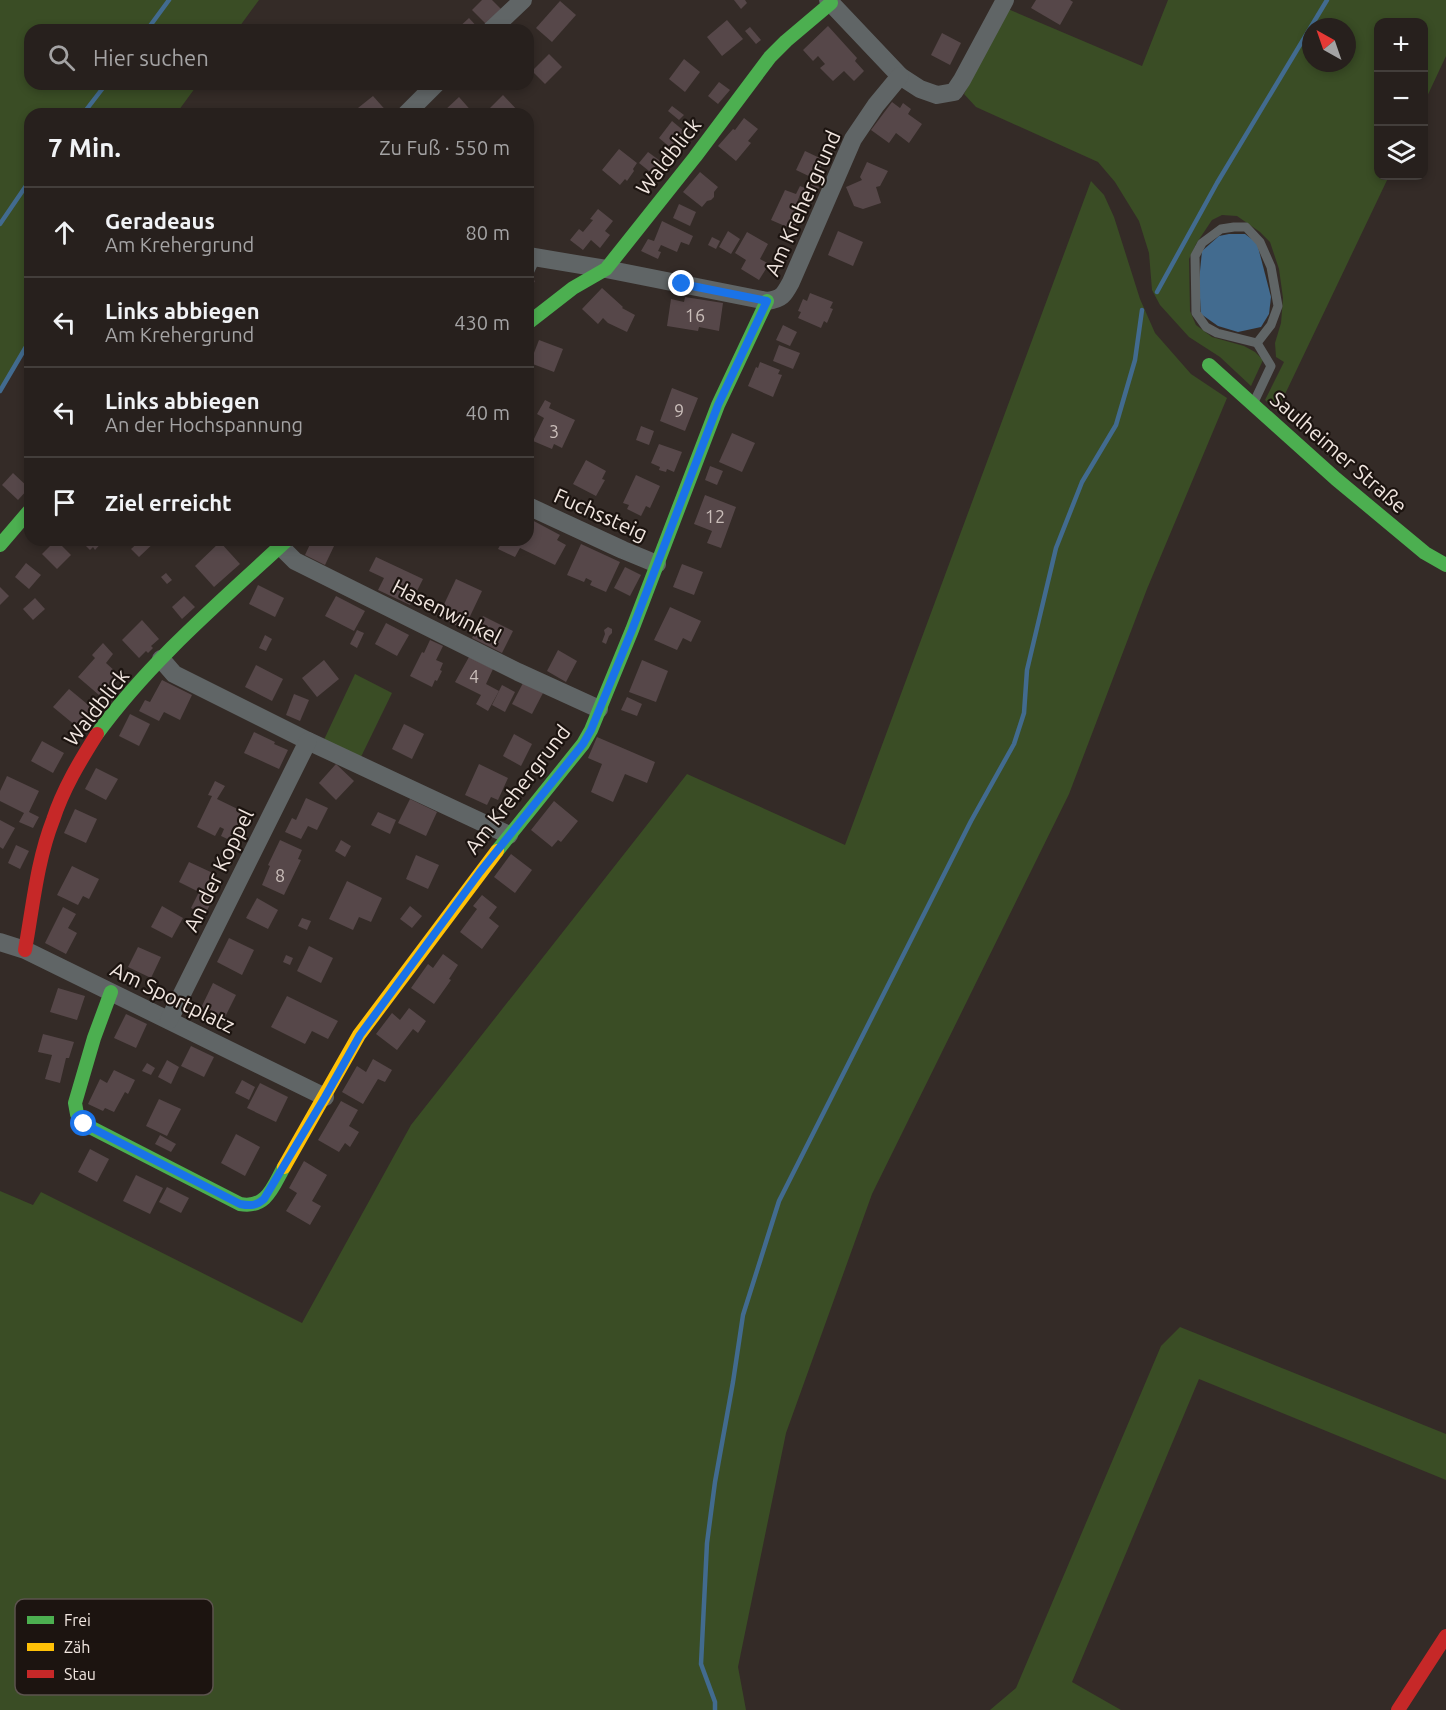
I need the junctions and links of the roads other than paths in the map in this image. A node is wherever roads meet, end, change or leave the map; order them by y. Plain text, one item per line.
1 (523, 0) edge
2 (1005, 0) edge
3 (829, 2) edge
4 (497, 24) edge
5 (900, 76) junction
6 (430, 90) edge
7 (412, 108) edge
8 (534, 257) edge
9 (606, 269) junction
10 (767, 301) junction
11 (534, 318) edge
12 (1257, 343) junction
13 (1209, 365) dead end
14 (1252, 404) junction
15 (534, 509) edge
16 (24, 517) edge
17 (0, 545) edge
18 (280, 546) edge
19 (285, 546) edge
20 (657, 564) junction
21 (1446, 565) edge
22 (161, 659) junction
23 (599, 709) junction
24 (308, 741) junction
25 (509, 835) junction
26 (0, 942) edge
27 (25, 950) junction
28 (111, 992) junction
29 (169, 1020) junction
30 (325, 1097) junction
31 (1446, 1636) edge
32 (1398, 1710) edge

1 - 4 street
2 - 5 street
3 - 5 street
3 - 9 street, Waldblick
5 - 10 street, Am Krehergrund
6 - 7 street
8 - 9 street
9 - 10 street
9 - 11 street, Waldblick
10 - 20 street, Am Krehergrund
12 - 12 lane
12 - 14 lane
13 - 14 street, Saulheimer Straße
14 - 21 street, Saulheimer Straße
15 - 20 street, Fuchssteig
16 - 17 street
18 - 22 street, Waldblick
19 - 23 street, Hasenwinkel
20 - 23 street, Am Krehergrund
22 - 24 street
22 - 27 street, Waldblick
23 - 25 street, Am Krehergrund
24 - 25 street
24 - 29 street, An der Koppel
25 - 30 street, Am Krehergrund
26 - 27 street, Am Sportplatz
27 - 28 street, Am Sportplatz
28 - 29 street, Am Sportplatz
28 - 30 street, Am Krehergrund
29 - 30 street, Am Sportplatz
31 - 32 street

